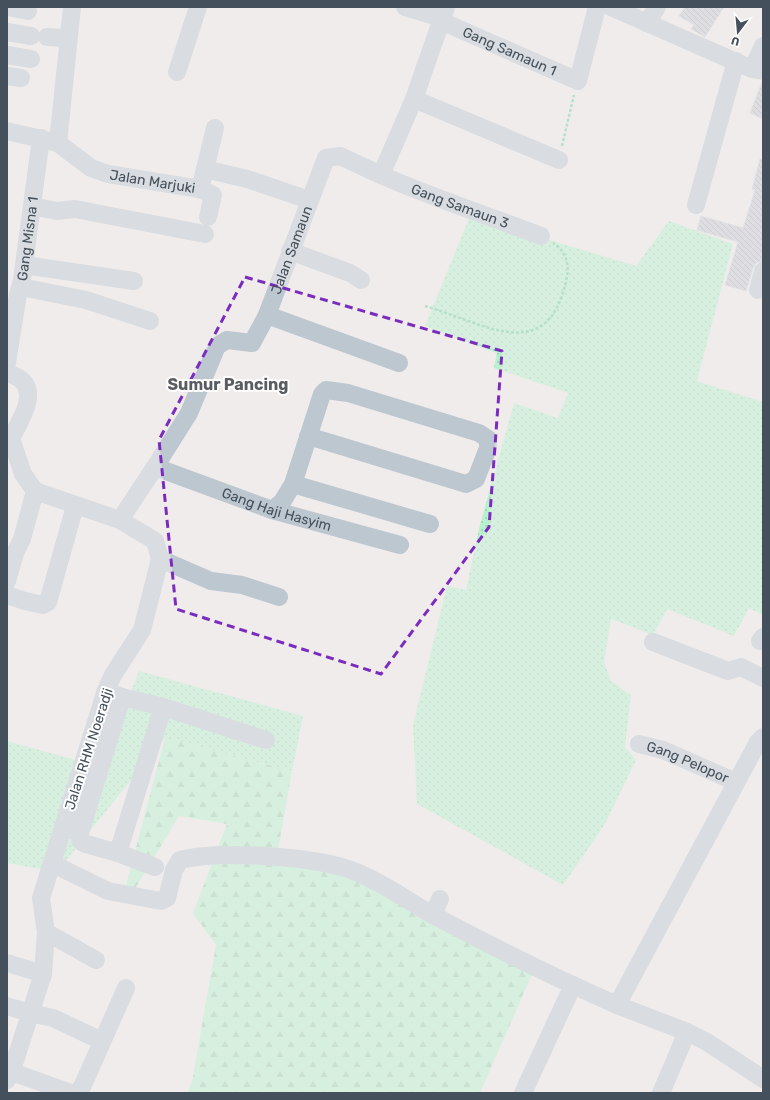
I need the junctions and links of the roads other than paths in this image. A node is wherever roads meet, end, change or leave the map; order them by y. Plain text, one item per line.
1 (7, 7) edge
2 (72, 7) edge
3 (198, 7) edge
4 (405, 7) edge
5 (597, 7) edge
6 (611, 7) edge
7 (657, 7) edge
8 (28, 11) dead end
9 (443, 15) edge
10 (647, 23) junction
11 (7, 32) edge
12 (68, 38) junction
13 (763, 46) edge
14 (7, 55) edge
15 (31, 59) dead end
16 (736, 61) junction
17 (758, 70) edge
18 (177, 72) dead end
19 (414, 99) junction
20 (215, 128) dead end
21 (7, 131) edge
22 (41, 138) junction
23 (58, 143) junction
24 (559, 160) road end
25 (205, 169) junction
26 (381, 175) junction
27 (200, 189) junction
28 (309, 200) junction
29 (696, 205) dead end
30 (32, 206) junction
31 (541, 236) road end
32 (290, 251) junction
33 (24, 265) junction
34 (763, 271) edge
35 (361, 280) dead end
36 (134, 281) dead end
37 (21, 287) junction
38 (758, 290) dead end
39 (267, 315) junction
40 (150, 321) dead end
41 (7, 363) edge
42 (399, 363) dead end
43 (7, 373) edge
44 (308, 436) junction
45 (9, 437) edge
46 (156, 468) junction
47 (293, 484) junction
48 (35, 491) junction
49 (75, 506) junction
50 (272, 510) junction
51 (120, 520) junction
52 (430, 524) dead end
53 (400, 545) dead end
54 (160, 559) junction
55 (7, 581) edge
56 (7, 594) edge
57 (278, 597) dead end
58 (654, 642) dead end
59 (763, 678) edge
60 (116, 681) junction
61 (163, 707) junction
62 (763, 737) edge
63 (266, 740) dead end
64 (639, 744) dead end
65 (736, 782) junction
66 (118, 853) junction
67 (52, 864) junction
68 (155, 867) dead end
69 (46, 932) junction
70 (96, 960) dead end
71 (7, 963) edge
72 (42, 974) junction
73 (573, 985) junction
74 (126, 988) dead end
75 (617, 1005) junction
76 (7, 1006) edge
77 (30, 1013) junction
78 (687, 1032) junction
79 (102, 1041) junction
80 (9, 1072) edge
81 (763, 1079) edge
82 (71, 1093) edge
83 (76, 1093) edge
84 (523, 1093) edge
85 (661, 1093) edge

1 - 8 street
2 - 12 street
3 - 18 street
4 - 9 street, Gang Samaun 1
5 - 9 street, Gang Samaun 1
6 - 10 street
7 - 10 street
9 - 19 street
10 - 16 street
11 - 12 street
12 - 23 street
13 - 17 street
14 - 15 street
16 - 17 street
16 - 29 street
19 - 24 street
19 - 26 street
20 - 25 street
21 - 22 street
22 - 23 street
22 - 30 street, Gang Misna 1
23 - 27 street, Jalan Marjuki
25 - 27 street, Jalan Marjuki
25 - 28 street, Jalan Marjuki
26 - 28 street, Jalan Samaun
26 - 31 street, Gang Samaun 3
27 - 30 street
28 - 32 street, Jalan Samaun
30 - 33 street, Gang Misna 1
32 - 35 street
32 - 39 street, Jalan Samaun
33 - 36 street
33 - 37 street, Gang Misna 1
34 - 38 street
37 - 40 street
37 - 41 street, Gang Misna 1
39 - 42 street
39 - 46 street, Jalan Samaun
43 - 45 street
44 - 44 street
44 - 47 street
45 - 48 street
46 - 50 street, Gang Haji Hasyim
46 - 51 street, Jalan Samaun
47 - 50 street
47 - 52 street
48 - 49 street
48 - 55 street
49 - 51 street
49 - 56 street
50 - 53 street, Gang Haji Hasyim
51 - 54 street
54 - 57 street
54 - 60 street, Jalan RHM Noeradji
58 - 59 street
60 - 61 street
60 - 66 street
60 - 67 street, Jalan RHM Noeradji
61 - 63 street
61 - 66 street
62 - 65 street
64 - 65 street, Gang Pelopor
65 - 75 street
66 - 68 street
67 - 69 street, Jalan RHM Noeradji
67 - 73 street
69 - 70 street
69 - 72 street, Jalan RHM Noeradji
71 - 72 street
72 - 77 street, Jalan RHM Noeradji
73 - 75 street
73 - 84 street
74 - 79 street
75 - 78 street
76 - 77 street
77 - 79 street
77 - 80 street, Jalan RHM Noeradji
78 - 81 street
78 - 85 street
79 - 83 street
80 - 82 street

